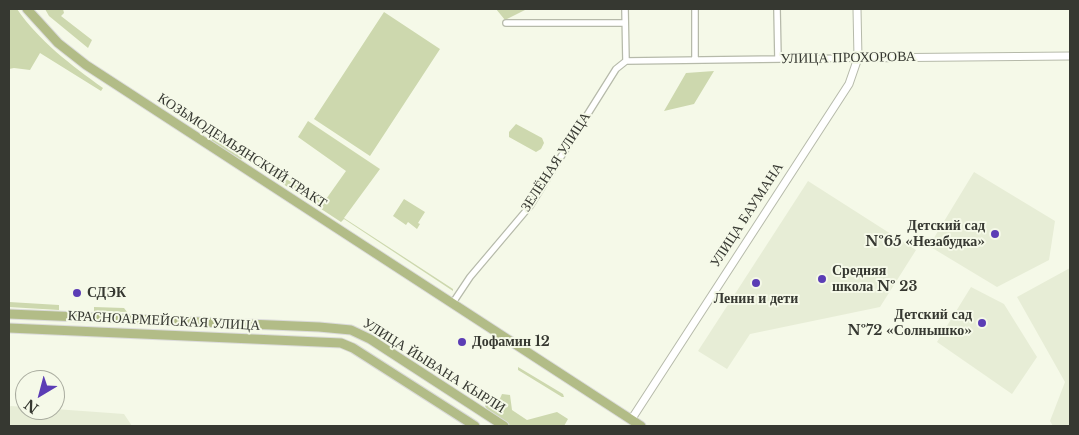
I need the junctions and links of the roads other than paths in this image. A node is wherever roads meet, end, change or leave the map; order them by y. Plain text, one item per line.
1 (28, 9) edge
2 (625, 9) edge
3 (695, 9) edge
4 (777, 9) edge
5 (858, 9) edge
6 (506, 23) dead end
7 (625, 23) junction
8 (1070, 56) edge
9 (858, 58) junction
10 (778, 59) junction
11 (695, 60) junction
12 (626, 61) junction
13 (452, 304) junction
14 (9, 314) edge
15 (137, 320) junction
16 (176, 321) junction
17 (319, 327) junction
18 (9, 328) edge
19 (136, 334) junction
20 (175, 336) junction
21 (318, 342) junction
22 (484, 413) junction
23 (629, 423) edge
24 (475, 426) edge
25 (504, 426) edge
26 (641, 426) edge

1 - 13 main road, КОЗЬМОДЕМЬЯНСКИЙ ТРАКТ
2 - 7 street
3 - 11 street
4 - 10 street
5 - 9 street, УЛИЦА БАУМАНА
6 - 7 street
7 - 12 street
8 - 9 street, УЛИЦА ПРОХОРОВА
9 - 10 street, УЛИЦА ПРОХОРОВА
9 - 23 street, УЛИЦА БАУМАНА
10 - 11 street, УЛИЦА ПРОХОРОВА
11 - 12 street, УЛИЦА ПРОХОРОВА
12 - 13 street, ЗЕЛЁНАЯ УЛИЦА
13 - 23 main road
14 - 15 main road, КРАСНОАРМЕЙСКАЯ УЛИЦА
15 - 16 main road, КРАСНОАРМЕЙСКАЯ УЛИЦА
15 - 19 main road
16 - 17 main road, КРАСНОАРМЕЙСКАЯ УЛИЦА
16 - 20 main road
17 - 21 main road
17 - 22 main road, УЛИЦА ЙЫВАНА КЫРЛИ
18 - 19 main road, КРАСНОАРМЕЙСКАЯ УЛИЦА
19 - 20 main road, КРАСНОАРМЕЙСКАЯ УЛИЦА
20 - 21 main road, КРАСНОАРМЕЙСКАЯ УЛИЦА
21 - 24 main road, УЛИЦА ЙЫВАНА КЫРЛИ
22 - 24 main road
22 - 25 main road, УЛИЦА ЙЫВАНА КЫРЛИ
23 - 26 main road

